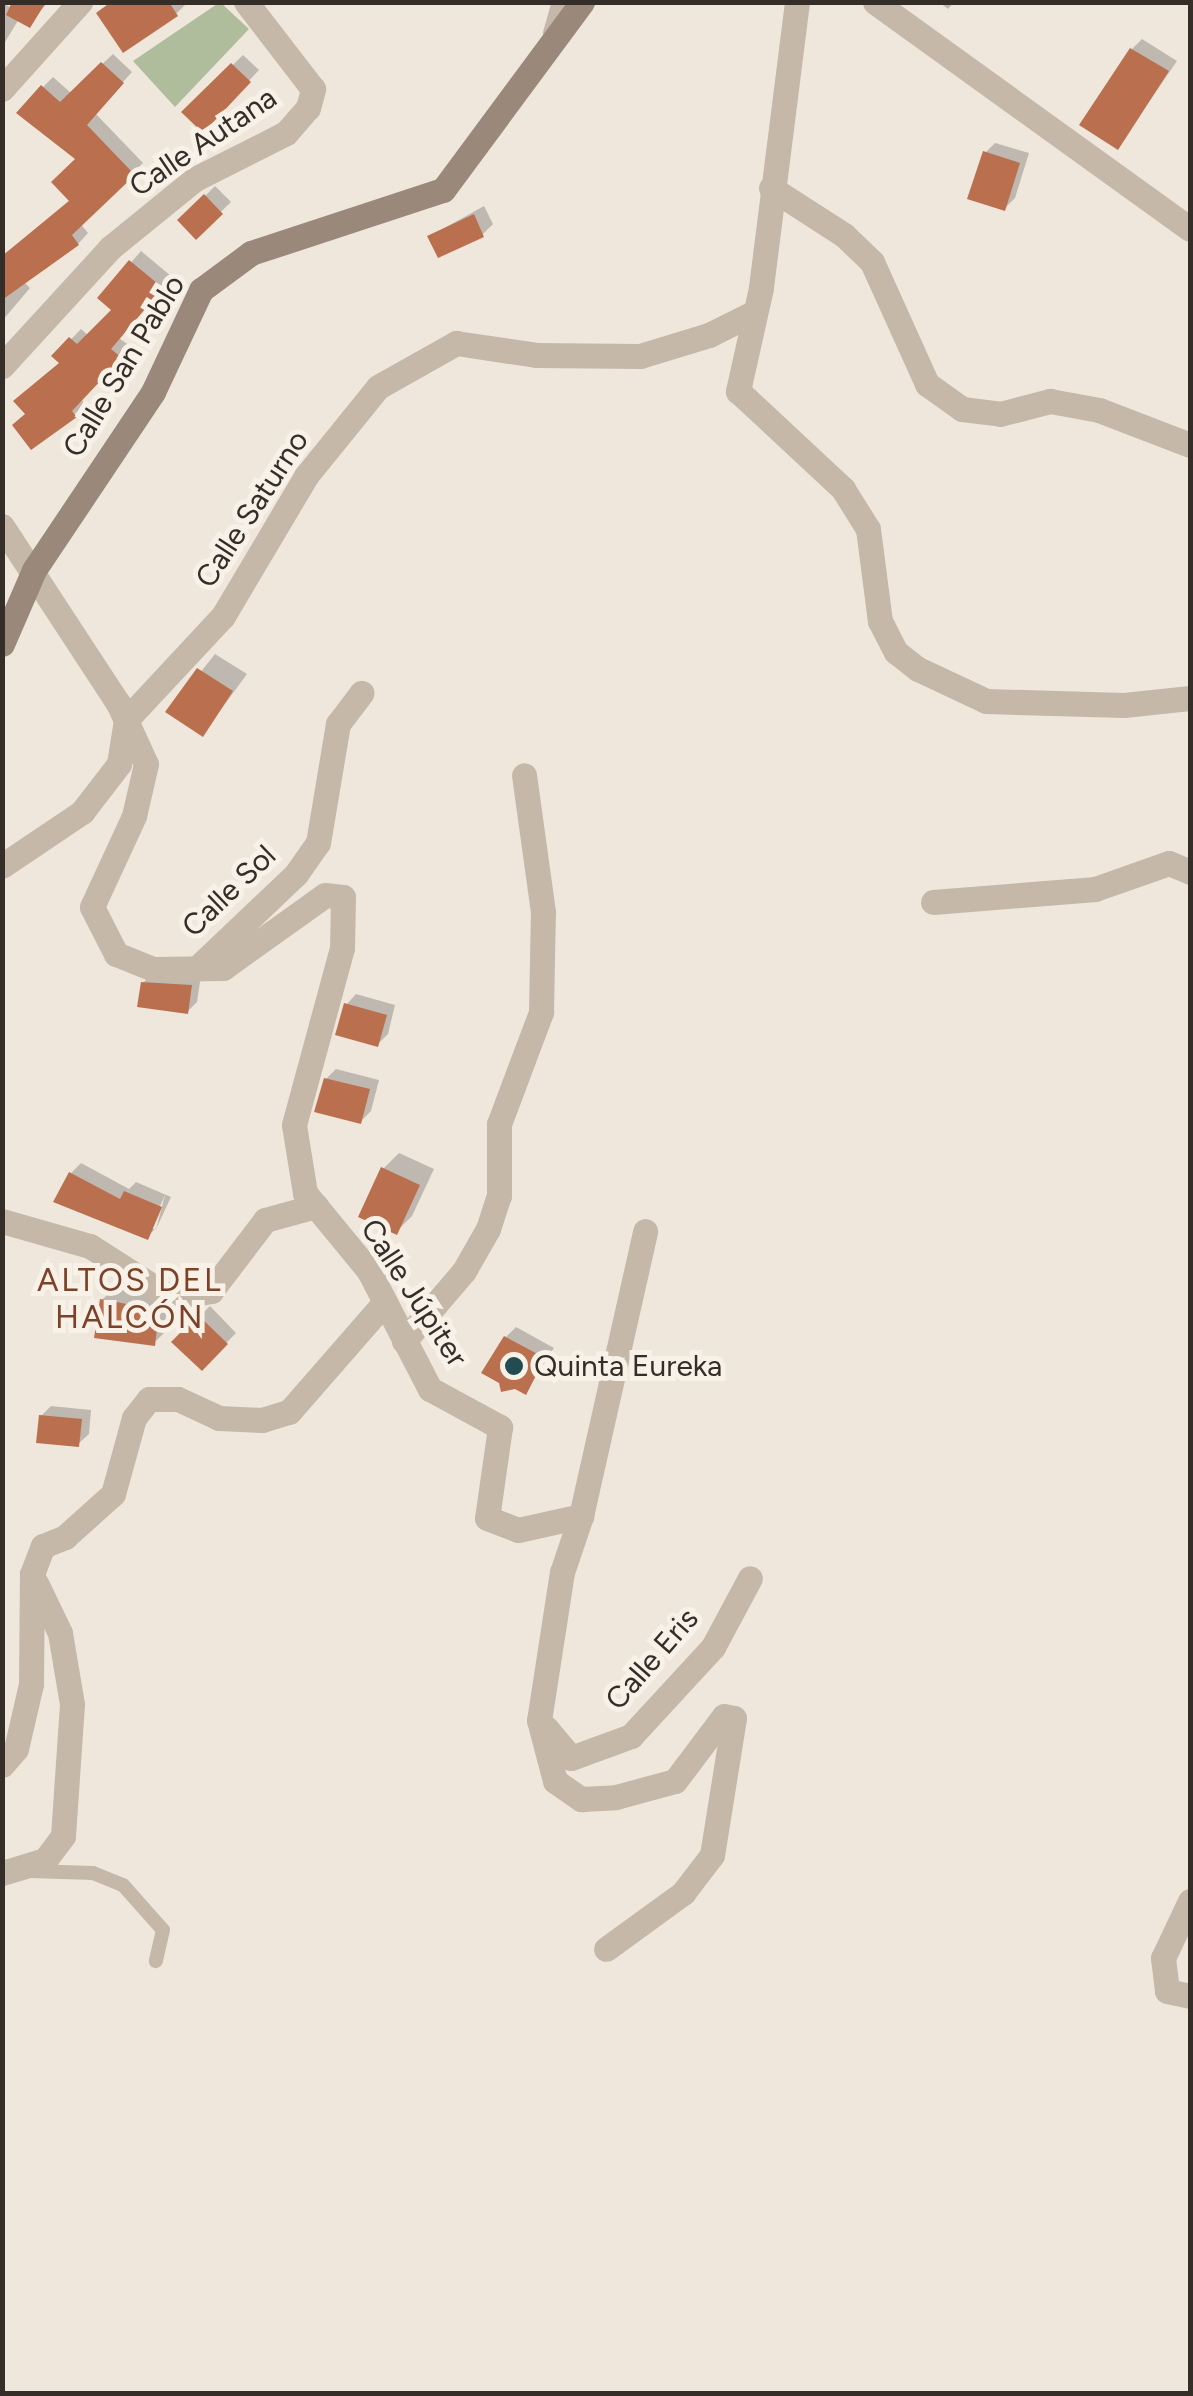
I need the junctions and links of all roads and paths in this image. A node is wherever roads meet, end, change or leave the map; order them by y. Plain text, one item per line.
1 (80, 2) edge
2 (246, 2) edge
3 (559, 2) edge
4 (582, 2) edge
5 (798, 2) edge
6 (874, 2) edge
7 (547, 43) junction
8 (2, 89) edge
9 (770, 188) junction
10 (1190, 229) edge
11 (755, 312) junction
12 (2, 366) edge
13 (1190, 444) edge
14 (5, 535) edge
15 (34, 570) junction
16 (2, 644) edge
17 (361, 693) dead end
18 (1190, 698) edge
19 (126, 720) junction
20 (524, 776) dead end
21 (2, 866) edge
22 (1190, 872) edge
23 (932, 902) dead end
24 (196, 969) junction
25 (316, 1206) junction
26 (2, 1221) edge
27 (645, 1231) dead end
28 (384, 1303) junction
29 (404, 1341) junction
30 (581, 1516) junction
31 (32, 1574) junction
32 (750, 1578) dead end
33 (539, 1720) junction
34 (2, 1765) edge
35 (8, 1872) edge
36 (1190, 1902) edge
37 (606, 1950) dead end
38 (156, 1961) dead end
39 (1190, 1996) edge

1 - 8 street
2 - 12 street, Calle Autana
3 - 7 lane
4 - 7 street, Calle San Pablo
5 - 9 street
6 - 10 street
7 - 15 street, Calle San Pablo
9 - 11 street
9 - 13 street
11 - 18 street
11 - 19 street, Calle Saturno
14 - 15 street, Calle Júpiter
15 - 16 street, Calle San Pablo
15 - 19 street, Calle Júpiter
17 - 24 street, Calle Sol
19 - 21 street
19 - 24 street, Calle Júpiter
20 - 29 street
22 - 23 street
24 - 25 street, Calle Júpiter
25 - 26 street
25 - 28 street, Calle Júpiter
27 - 30 street
28 - 29 street, Calle Júpiter
28 - 31 street
29 - 30 street, Calle Júpiter
30 - 33 street
31 - 34 street
31 - 35 street
32 - 33 street, Calle Eris
33 - 37 street
35 - 38 lane
36 - 39 street

